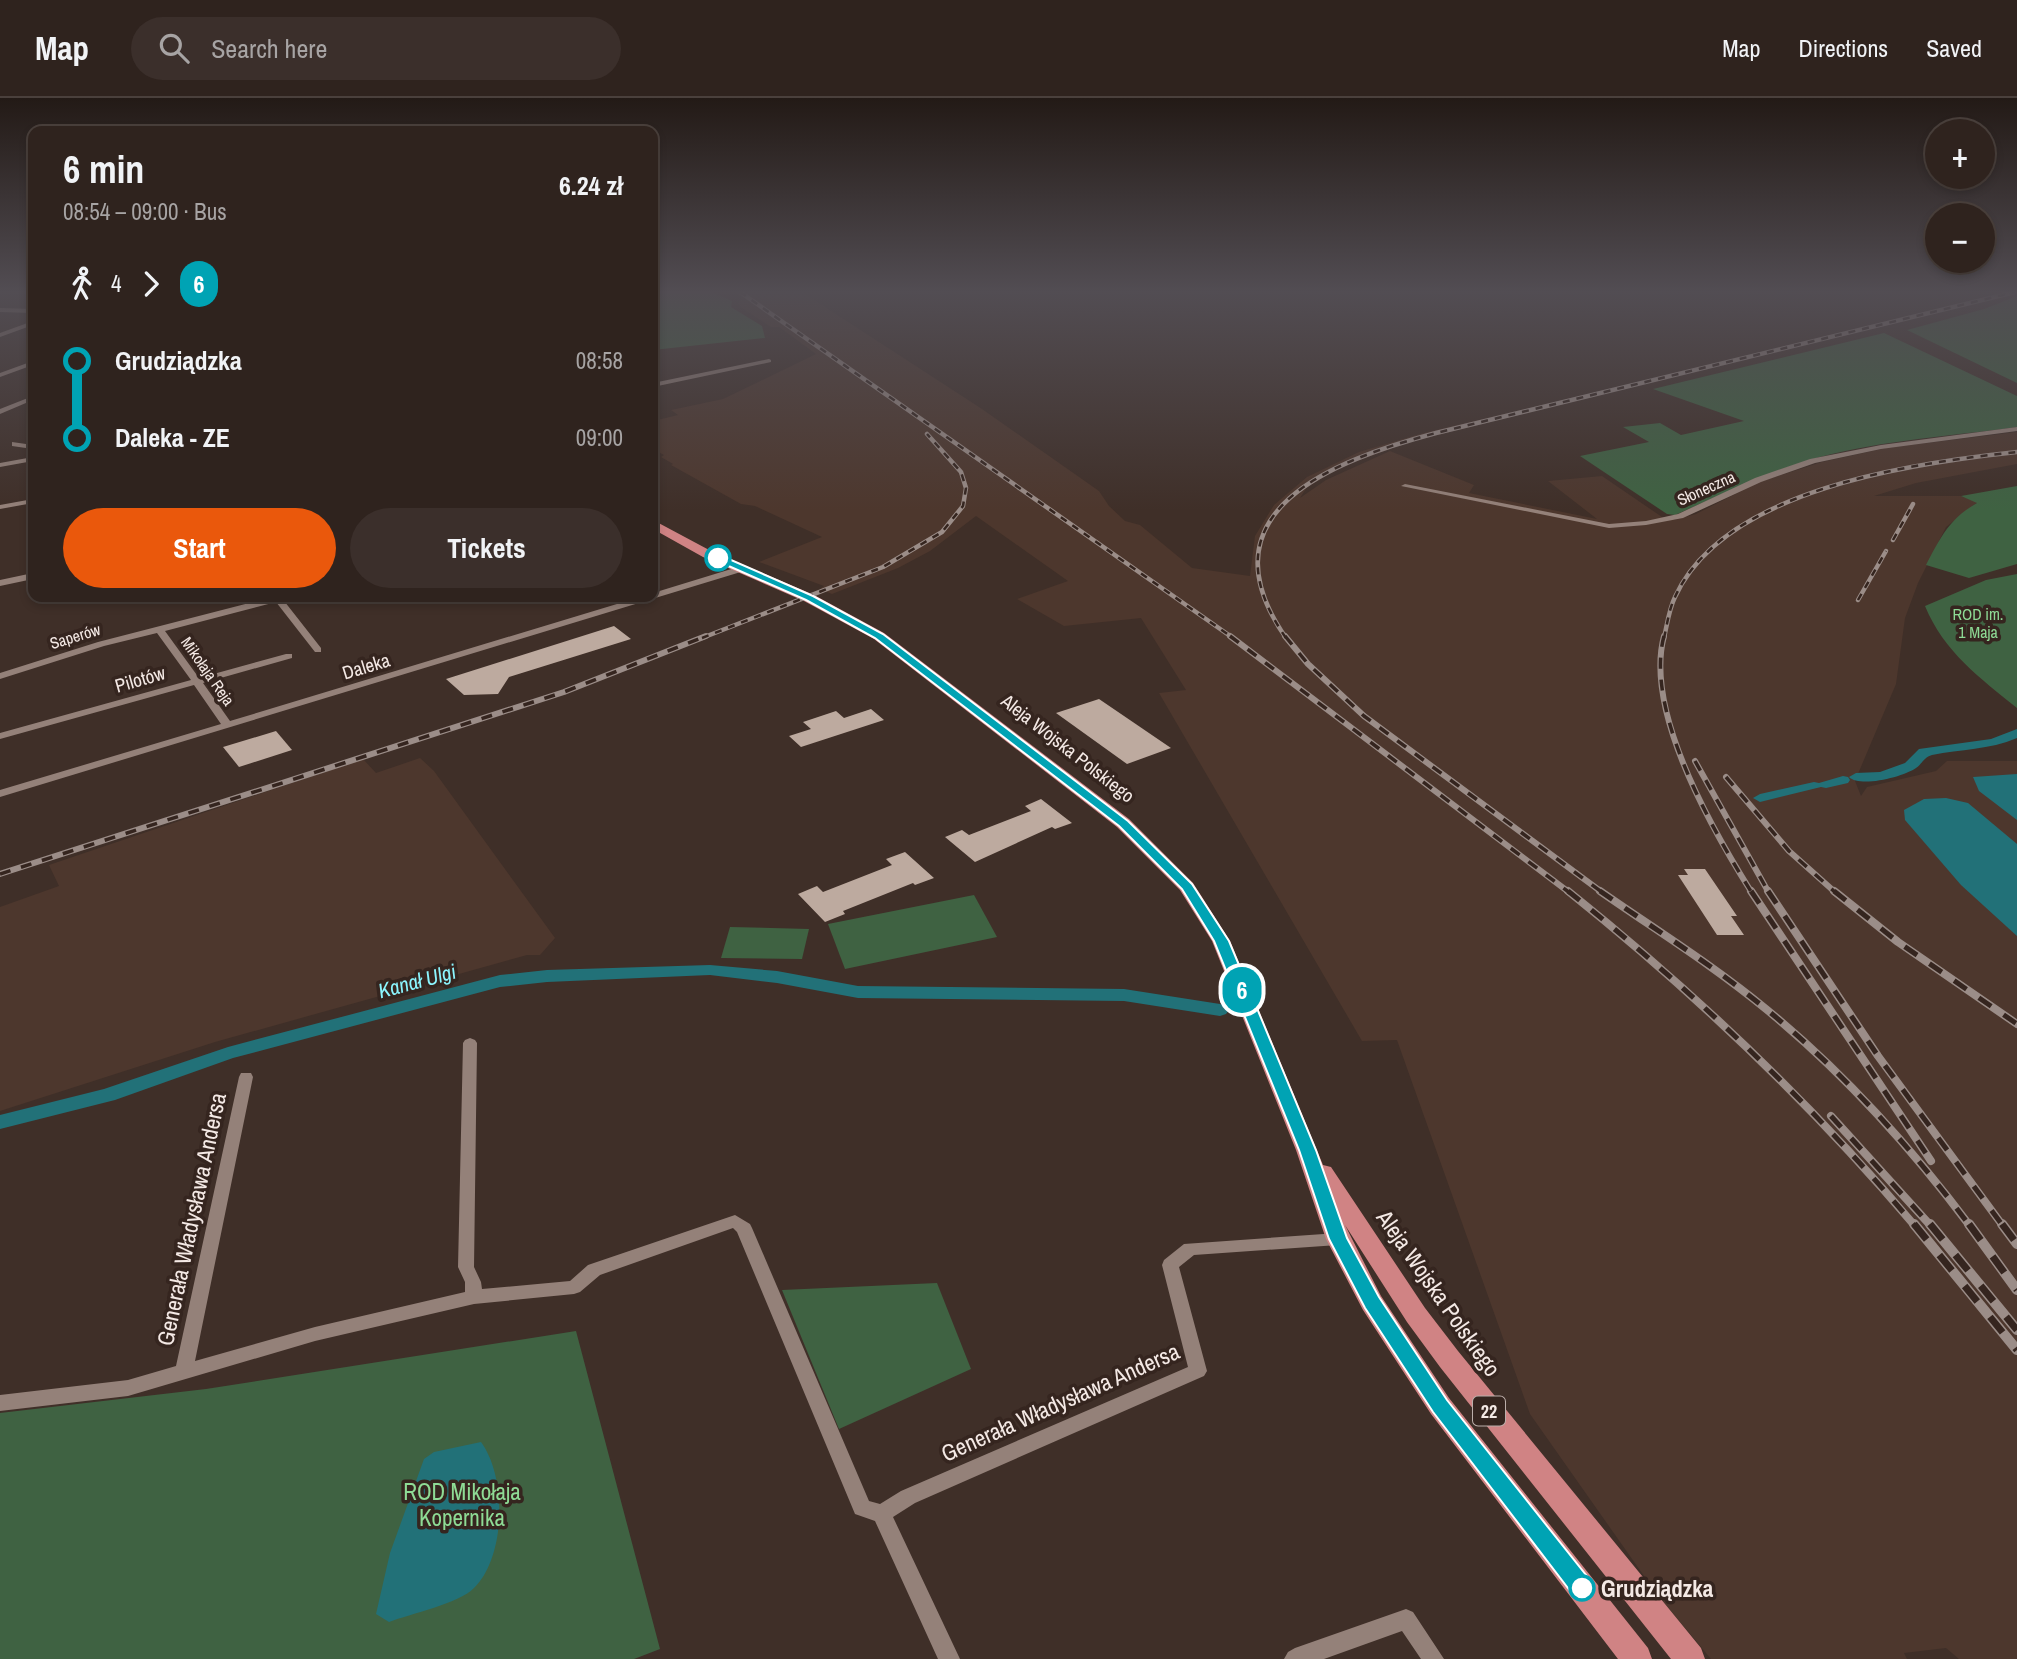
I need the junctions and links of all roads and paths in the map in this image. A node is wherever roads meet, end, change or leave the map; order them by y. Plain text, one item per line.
1 (28, 365) edge
2 (750, 365) edge
3 (0, 375) edge
4 (658, 384) edge
5 (28, 400) edge
6 (0, 412) edge
7 (2017, 429) edge
8 (15, 443) dead end
9 (28, 446) edge
10 (28, 460) edge
11 (0, 465) edge
12 (1405, 486) dead end
13 (28, 502) edge
14 (0, 507) edge
15 (658, 527) edge
16 (741, 569) junction
17 (28, 577) edge
18 (0, 583) edge
19 (658, 594) edge
20 (262, 602) edge
21 (280, 602) edge
22 (633, 602) edge
23 (160, 630) junction
24 (318, 650) dead end
25 (289, 656) dead end
26 (0, 676) edge
27 (195, 682) junction
28 (228, 726) junction
29 (0, 736) edge
30 (0, 794) edge
31 (470, 1043) dead end
32 (246, 1077) dead end
33 (1307, 1150) junction
34 (1338, 1239) junction
35 (474, 1297) junction
36 (184, 1371) junction
37 (0, 1403) edge
38 (882, 1514) junction
39 (948, 1659) edge
40 (1295, 1659) edge
41 (1433, 1659) edge
42 (1637, 1659) edge
43 (1689, 1659) edge

1 - 3 street
2 - 4 street
5 - 6 street
7 - 12 street, Słoneczna
8 - 9 street
10 - 11 street
13 - 14 street
15 - 16 main road, Aleja Wojska Polskiego / 22
16 - 19 street, Daleka
16 - 33 main road, Aleja Wojska Polskiego / 22
17 - 18 street
20 - 23 street, Mikołaja Reja
21 - 24 street, Mikołaja Reja
22 - 28 street, Daleka
23 - 26 street, Saperów
23 - 27 street, Mikołaja Reja
25 - 27 street, Pilotów
27 - 28 street, Mikołaja Reja
27 - 29 street, Pilotów
28 - 30 street, Daleka
31 - 35 street
32 - 36 street, Generała Władysława Andersa
33 - 34 main road, Aleja Wojska Polskiego / 22
33 - 43 main road, Aleja Wojska Polskiego / 22
34 - 38 street, Generała Władysława Andersa
34 - 42 main road, Aleja Wojska Polskiego / 22
35 - 36 street, Generała Władysława Andersa
35 - 38 street, Generała Władysława Andersa
36 - 37 street, Generała Władysława Andersa
38 - 39 street, Generała Władysława Andersa
40 - 41 street

